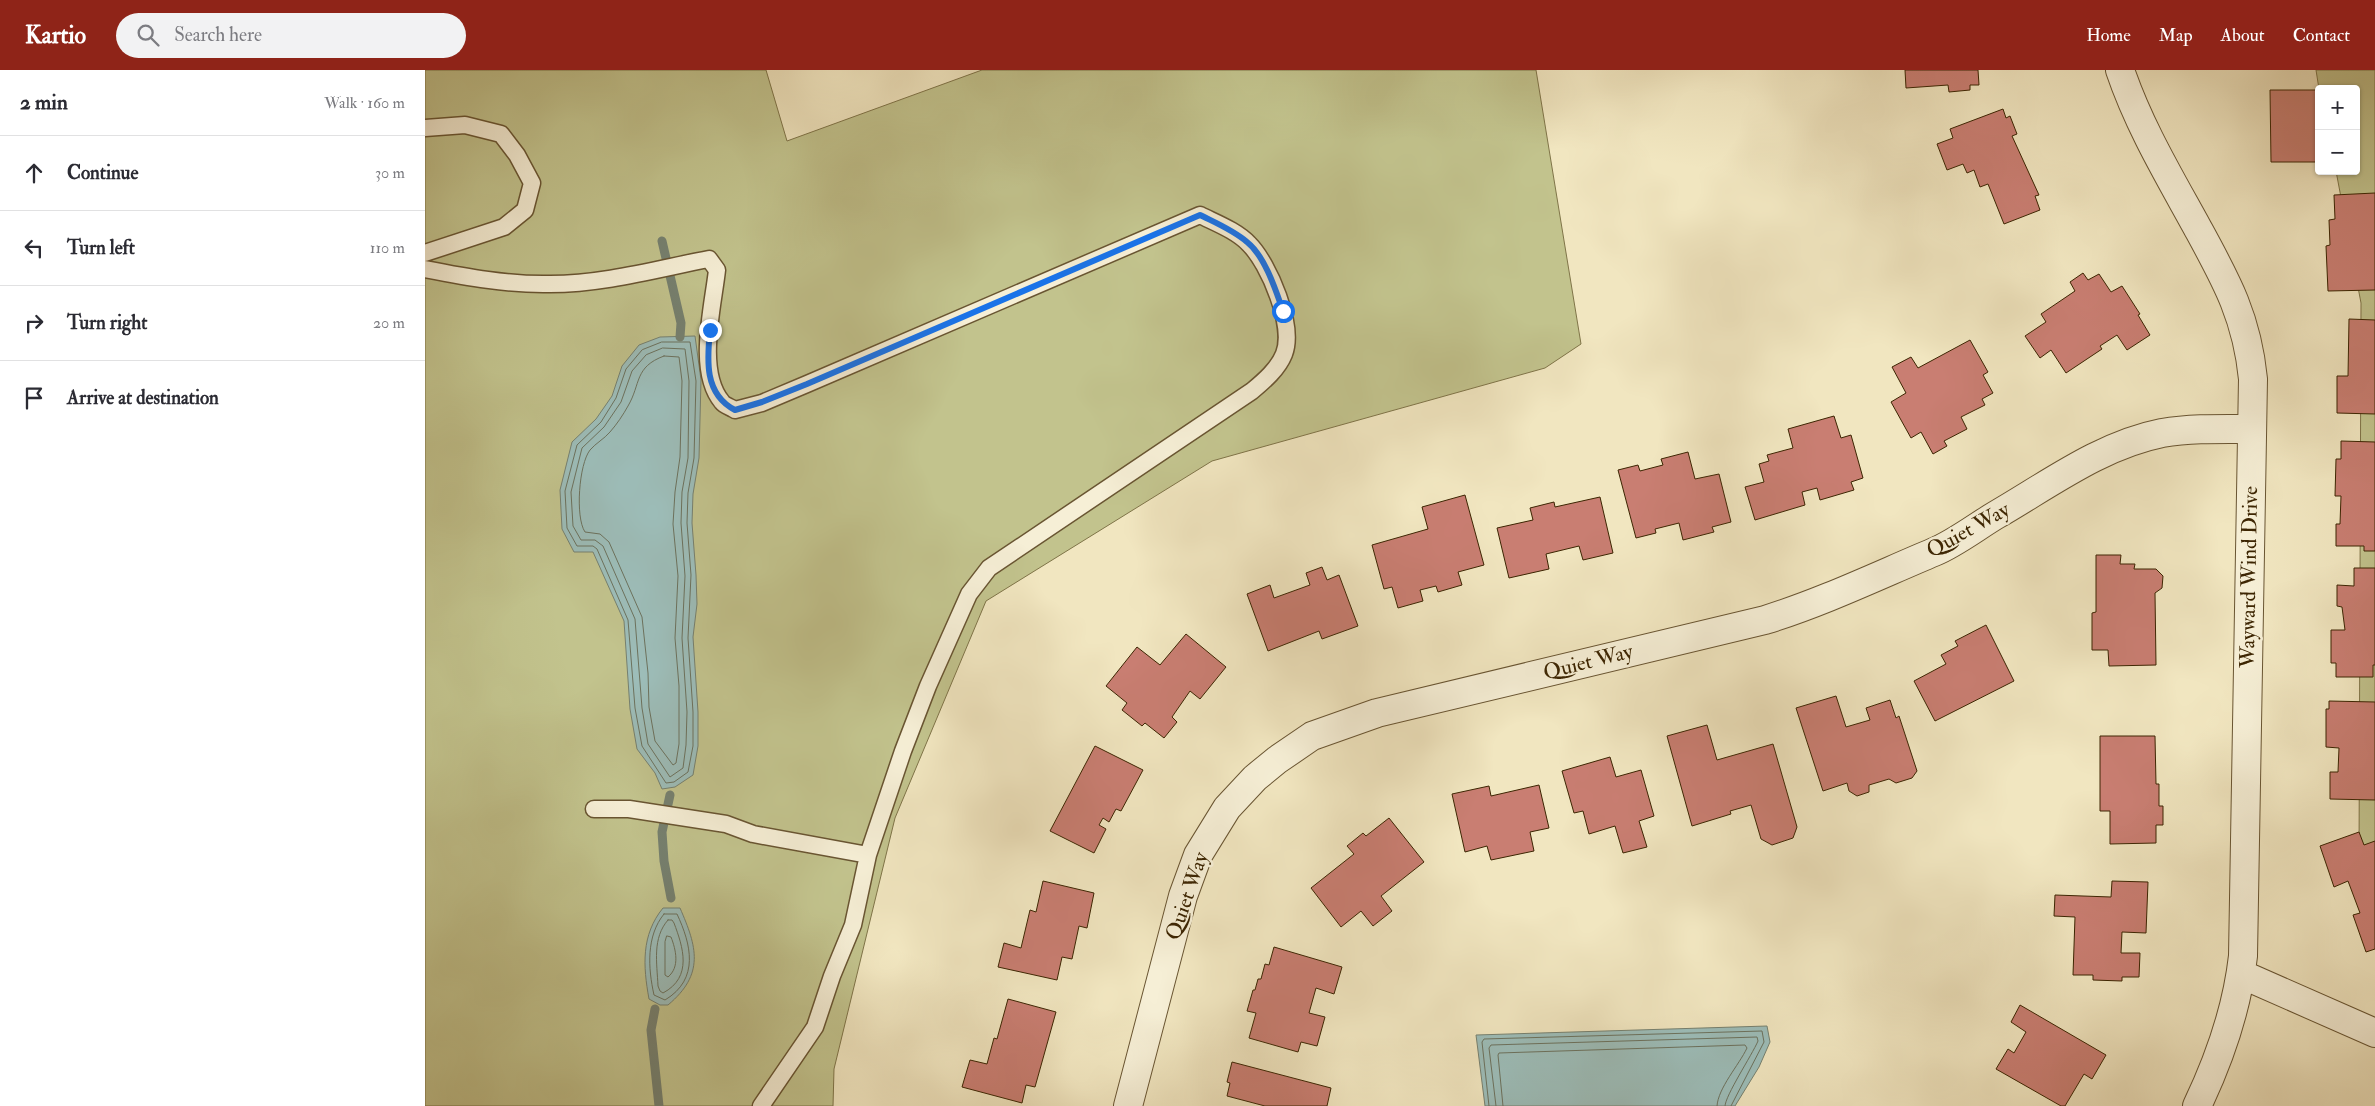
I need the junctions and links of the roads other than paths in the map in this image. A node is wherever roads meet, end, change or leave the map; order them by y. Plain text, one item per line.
1 (2120, 70) edge
2 (425, 128) edge
3 (425, 253) edge
4 (425, 270) edge
5 (2253, 429) junction
6 (594, 809) dead end
7 (868, 855) junction
8 (2241, 974) junction
9 (2375, 1033) edge
10 (761, 1106) edge
11 (1128, 1106) edge
12 (2197, 1106) edge

1 - 5 street, Wayward Wind Drive
2 - 3 lane
4 - 7 lane
5 - 8 street, Wayward Wind Drive
5 - 11 street, Quiet Way
6 - 7 lane
7 - 10 lane
8 - 9 street
8 - 12 street, Wayward Wind Drive

